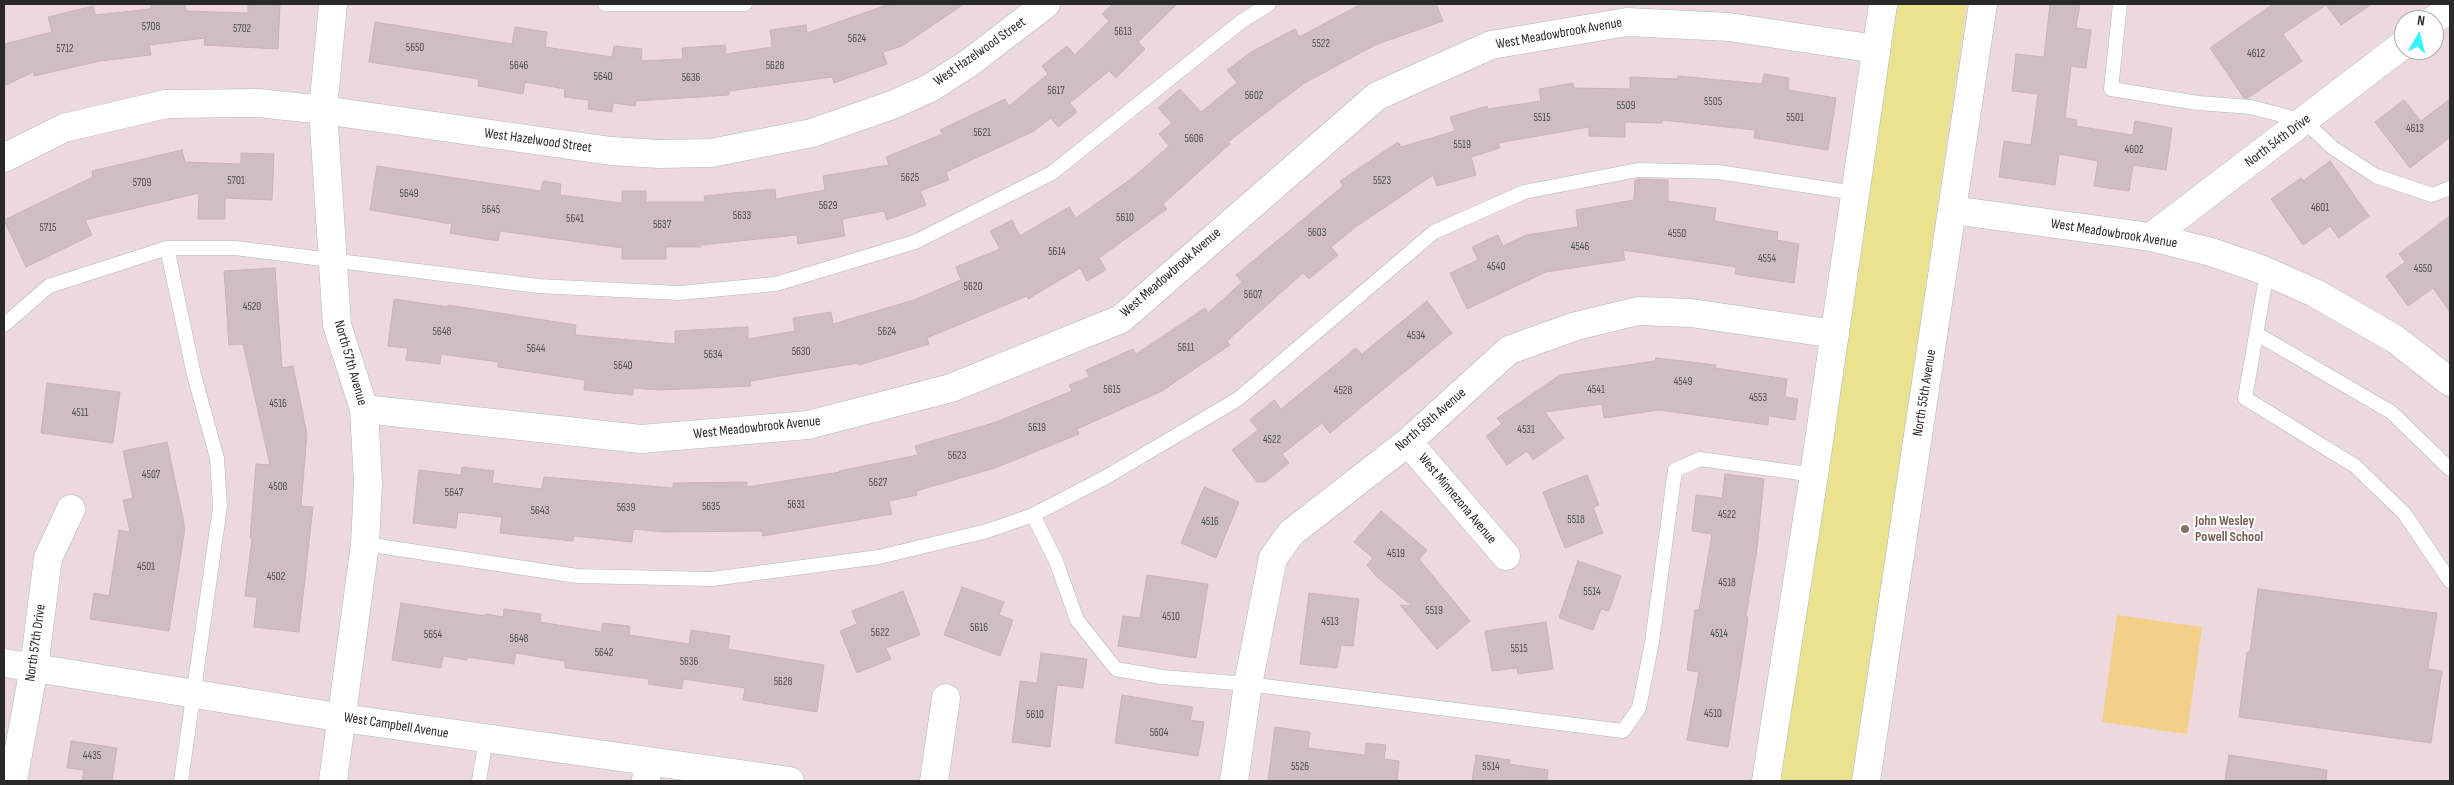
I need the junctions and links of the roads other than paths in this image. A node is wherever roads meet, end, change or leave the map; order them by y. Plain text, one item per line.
1 (333, 4) edge
2 (605, 4) edge
3 (745, 4) edge
4 (1046, 4) edge
5 (1269, 4) edge
6 (1883, 4) edge
7 (1983, 4) edge
8 (2120, 4) edge
9 (1876, 49) junction
10 (2394, 52) edge
11 (323, 110) junction
12 (2304, 122) junction
13 (4, 158) edge
14 (2450, 188) edge
15 (1855, 193) junction
16 (1952, 210) junction
17 (2151, 237) junction
18 (167, 248) junction
19 (333, 261) junction
20 (2267, 272) junction
21 (4, 325) edge
22 (1835, 334) junction
23 (2257, 334) junction
24 (2449, 378) edge
25 (364, 409) junction
26 (1408, 442) junction
27 (2450, 469) edge
28 (1814, 475) junction
29 (71, 509) dead end
30 (1033, 515) junction
31 (365, 544) junction
32 (1506, 556) dead end
33 (2450, 581) edge
34 (4, 663) edge
35 (34, 668) junction
36 (1248, 684) junction
37 (193, 694) junction
38 (946, 698) dead end
39 (343, 718) junction
40 (486, 739) junction
41 (647, 771) edge
42 (13, 781) edge
43 (181, 781) edge
44 (333, 781) edge
45 (479, 781) edge
46 (790, 781) edge
47 (934, 781) edge
48 (1234, 781) edge
49 (1766, 781) edge
50 (1866, 781) edge

1 - 11 street, North 57th Avenue
2 - 3 lane
4 - 11 street, West Hazelwood Street
5 - 19 lane
6 - 9 street
7 - 16 street, North 55th Avenue
8 - 12 lane
9 - 15 street
9 - 25 street, West Meadowbrook Avenue
10 - 12 street, North 54th Drive
11 - 13 street, West Hazelwood Street
11 - 19 street, North 57th Avenue
12 - 14 lane
12 - 17 street, North 54th Drive
15 - 22 street
15 - 30 lane
16 - 17 street, West Meadowbrook Avenue
16 - 50 street, North 55th Avenue
17 - 20 street, West Meadowbrook Avenue
18 - 19 lane
18 - 21 lane
18 - 37 lane
19 - 25 street, North 57th Avenue
20 - 23 lane
20 - 24 street, West Meadowbrook Avenue
22 - 26 street, North 56th Avenue
22 - 28 street
23 - 27 lane
23 - 33 lane
25 - 31 street, North 57th Avenue
26 - 32 street, West Minnezona Avenue
26 - 36 street, North 56th Avenue
28 - 36 lane
28 - 49 street
29 - 35 street, North 57th Drive
30 - 31 lane
30 - 36 lane
31 - 39 street, North 57th Avenue
34 - 35 street, West Campbell Avenue
35 - 37 street, West Campbell Avenue
35 - 42 street, North 57th Drive
36 - 48 street, North 56th Avenue
37 - 39 street, West Campbell Avenue
37 - 43 lane
38 - 47 street
39 - 40 street, West Campbell Avenue
39 - 44 street, North 57th Avenue
40 - 41 street, West Campbell Avenue
40 - 45 lane
41 - 46 street, West Campbell Avenue

